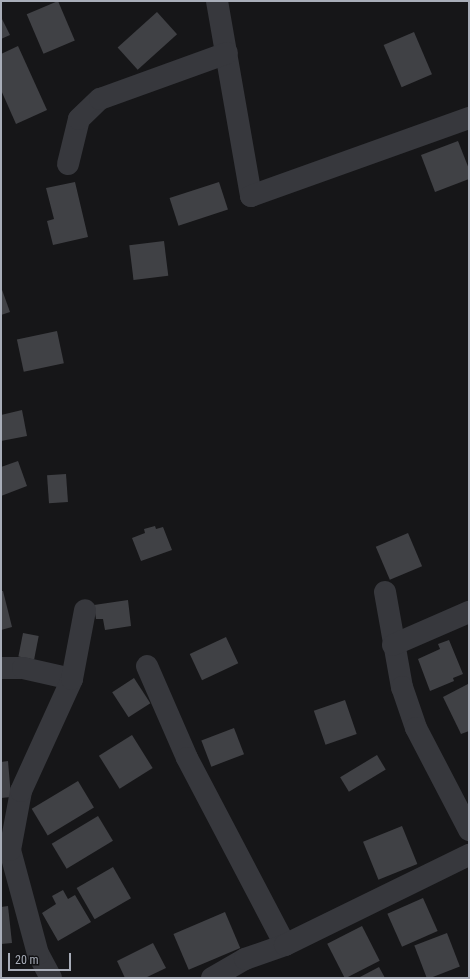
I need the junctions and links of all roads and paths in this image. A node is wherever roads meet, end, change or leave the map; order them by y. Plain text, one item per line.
1 (217, 1) edge
2 (227, 53) junction
3 (469, 118) edge
4 (68, 164) dead end
5 (385, 592) dead end
6 (85, 610) dead end
7 (469, 612) edge
8 (393, 645) junction
9 (147, 666) dead end
10 (1, 668) edge
11 (72, 678) junction
12 (469, 830) edge
13 (469, 855) edge
14 (285, 945) junction
15 (51, 978) edge
16 (212, 978) edge

1 - 2 street
2 - 3 street
2 - 4 street
5 - 8 street
6 - 11 street
7 - 8 street
8 - 12 street
9 - 14 street
10 - 11 street
11 - 15 street
13 - 14 street
14 - 16 street

